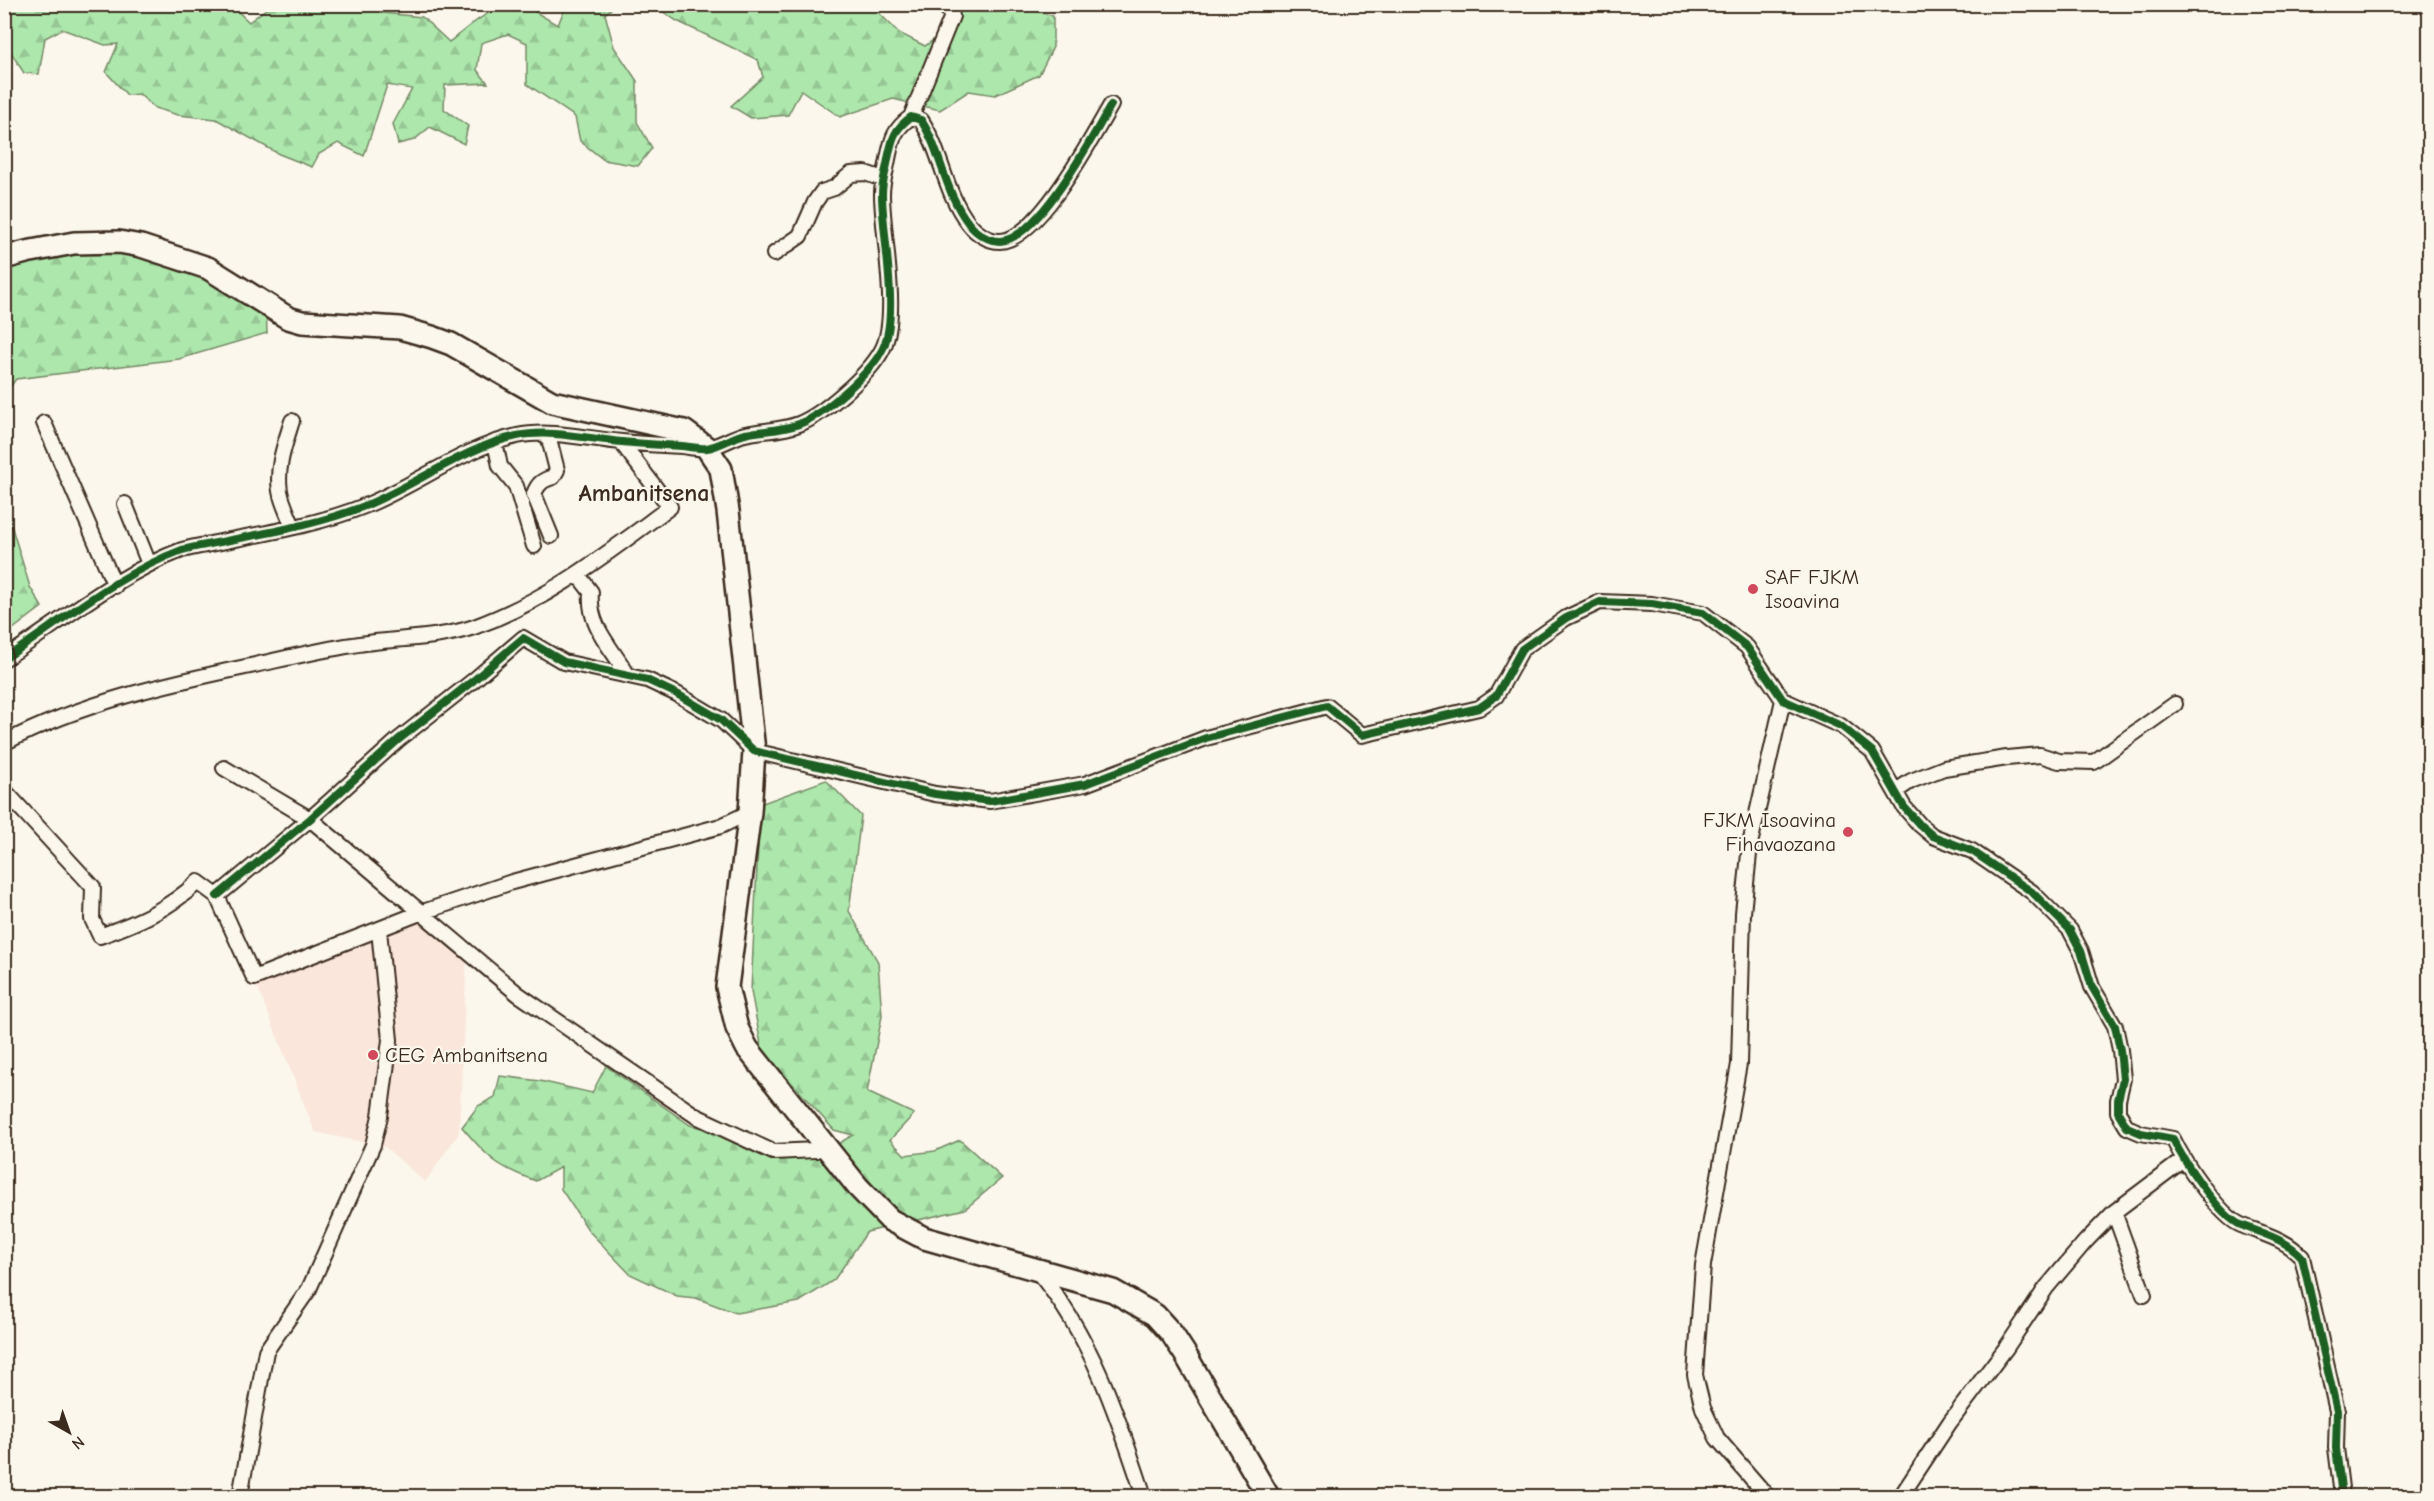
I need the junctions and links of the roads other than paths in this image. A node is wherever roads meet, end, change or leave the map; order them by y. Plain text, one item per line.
1 (944, 4) edge
2 (1112, 105) dead end
3 (911, 117) junction
4 (883, 179) junction
5 (774, 254) dead end
6 (4, 258) edge
7 (292, 421) dead end
8 (44, 423) dead end
9 (548, 435) junction
10 (495, 442) junction
11 (621, 442) junction
12 (707, 448) junction
13 (125, 504) dead end
14 (293, 528) junction
15 (551, 536) dead end
16 (534, 546) dead end
17 (149, 564) junction
18 (579, 575) junction
19 (115, 586) junction
20 (4, 659) edge
21 (627, 674) junction
22 (1783, 700) junction
23 (2175, 704) dead end
24 (4, 743) edge
25 (754, 751) junction
26 (224, 768) dead end
27 (4, 790) edge
28 (1896, 791) junction
29 (750, 812) junction
30 (310, 819) junction
31 (217, 896) junction
32 (420, 913) junction
33 (380, 930) junction
34 (825, 1146) junction
35 (2183, 1160) junction
36 (2114, 1212) junction
37 (1036, 1269) junction
38 (2144, 1295) dead end
39 (240, 1497) edge
40 (1143, 1497) edge
41 (1268, 1497) edge
42 (1767, 1497) edge
43 (1900, 1497) edge
44 (2342, 1497) edge

1 - 3 street
2 - 3 street
3 - 4 street
4 - 5 street
4 - 12 street
6 - 12 main road
7 - 14 street
8 - 19 street
9 - 10 street
9 - 11 street
9 - 15 street
10 - 14 street
10 - 16 street
11 - 12 street
11 - 18 street
12 - 25 main road
13 - 17 street
14 - 17 street
17 - 19 street
18 - 21 street
18 - 24 street
19 - 20 street
21 - 25 street
21 - 30 street
22 - 25 street
22 - 28 street
22 - 42 street
23 - 28 street
25 - 29 main road
26 - 30 street
27 - 31 street
28 - 35 street
29 - 32 street
29 - 34 main road
30 - 31 street
30 - 32 street
31 - 33 street
32 - 33 street
32 - 34 street
33 - 39 street
34 - 37 main road
35 - 36 street
35 - 44 street
36 - 38 street
36 - 43 street
37 - 40 street
37 - 41 main road

